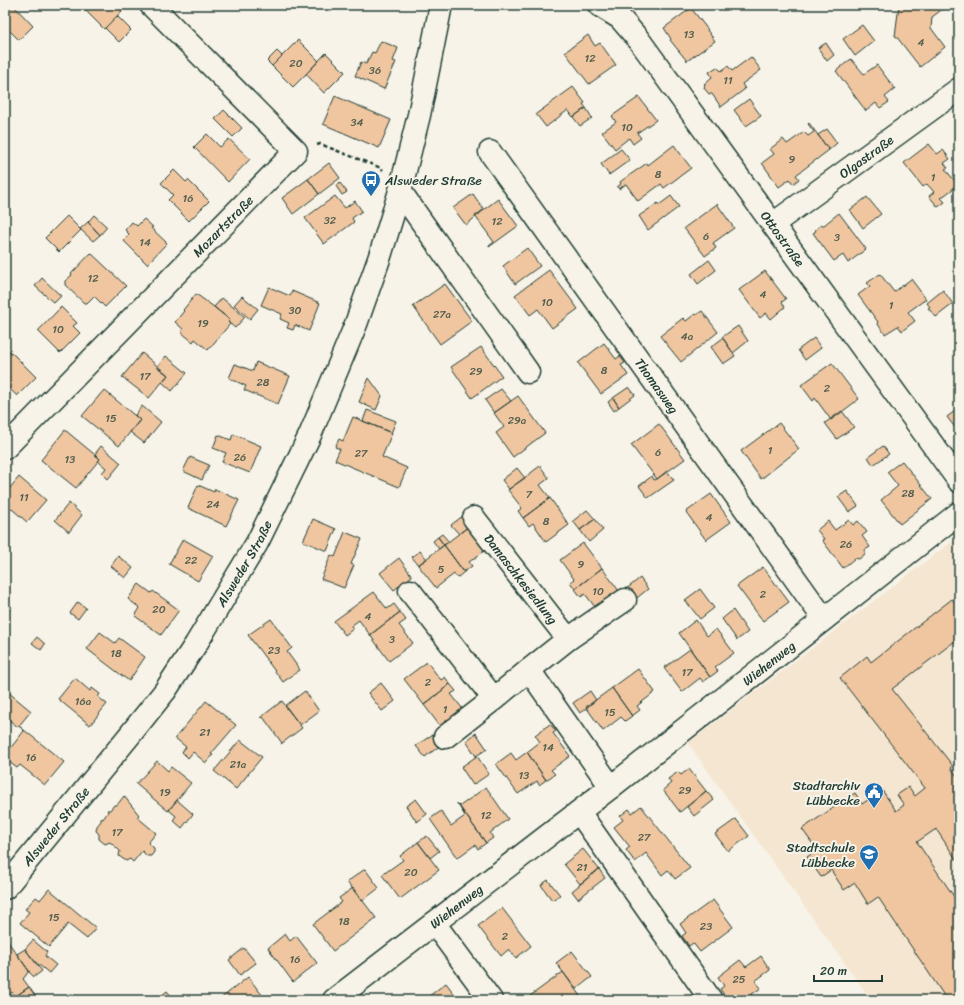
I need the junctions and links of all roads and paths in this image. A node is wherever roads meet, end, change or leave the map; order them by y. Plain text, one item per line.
1 (151, 5) edge
2 (441, 5) edge
3 (599, 5) edge
4 (959, 89) edge
5 (296, 151) junction
6 (490, 152) dead end
7 (400, 191) junction
8 (774, 224) junction
9 (528, 372) dead end
10 (5, 448) edge
11 (959, 481) edge
12 (959, 513) edge
13 (474, 518) dead end
14 (410, 591) dead end
15 (625, 600) dead end
16 (824, 619) junction
17 (568, 639) junction
18 (529, 670) junction
19 (494, 699) junction
20 (445, 737) dead end
21 (611, 787) junction
22 (579, 812) junction
23 (5, 888) edge
24 (434, 923) junction
25 (334, 1000) edge
26 (491, 1000) edge
27 (711, 1000) edge

1 - 5 street
2 - 7 street, Alsweder Straße
3 - 8 street, Ottostraße
4 - 8 street, Olgastraße
5 - 7 path
5 - 10 street, Mozartstraße
6 - 16 street, Thomasweg
7 - 9 street
7 - 23 street, Alsweder Straße
8 - 11 street, Ottostraße
12 - 16 street, Wiehenweg
13 - 17 street, Damaschkesiedlung
14 - 19 street
15 - 17 street
16 - 21 street, Wiehenweg
17 - 18 street
18 - 19 street
18 - 21 street
19 - 20 street
21 - 22 street, Wiehenweg
22 - 24 street, Wiehenweg
22 - 27 street
24 - 25 street, Wiehenweg
24 - 26 street

